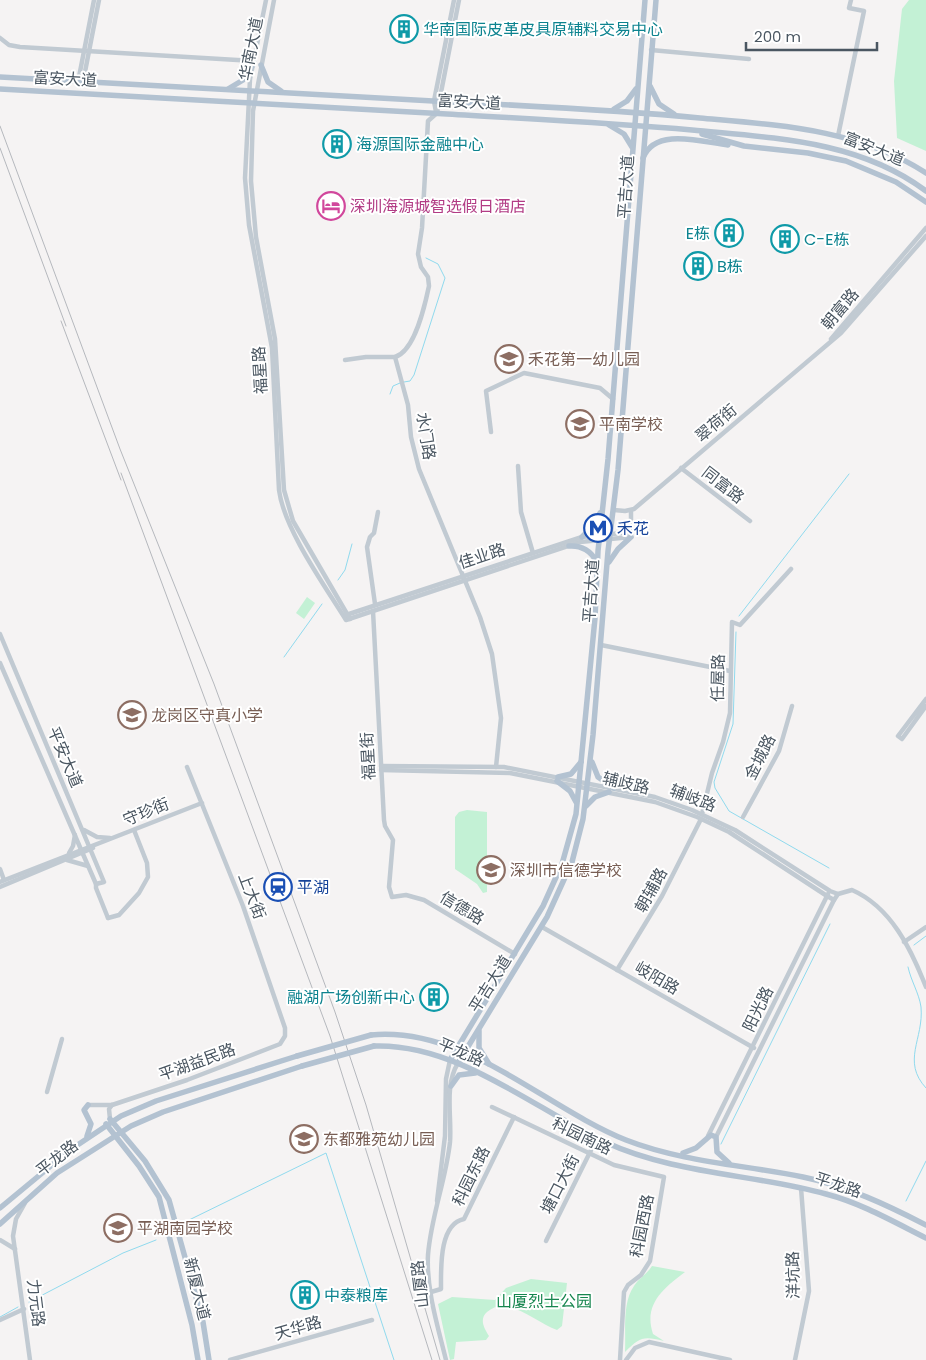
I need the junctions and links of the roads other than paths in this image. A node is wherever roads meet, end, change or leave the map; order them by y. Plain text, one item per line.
1 (94, 0) edge
2 (99, 0) edge
3 (266, 0) edge
4 (274, 0) edge
5 (454, 0) edge
6 (459, 0) edge
7 (645, 0) edge
8 (656, 0) edge
9 (851, 0) edge
10 (0, 38) edge
11 (651, 50) junction
12 (86, 52) junction
13 (749, 59) dead end
14 (254, 62) junction
15 (261, 65) junction
16 (0, 77) edge
17 (649, 78) junction
18 (80, 82) junction
19 (638, 85) junction
20 (202, 88) junction
21 (0, 89) edge
22 (223, 89) junction
23 (253, 91) junction
24 (288, 93) junction
25 (318, 94) junction
26 (201, 100) junction
27 (412, 100) junction
28 (437, 101) junction
29 (459, 102) junction
30 (251, 103) junction
31 (317, 107) junction
32 (610, 110) junction
33 (412, 112) junction
34 (635, 112) junction
35 (646, 113) junction
36 (437, 114) junction
37 (458, 115) junction
38 (681, 116) junction
39 (602, 123) junction
40 (634, 125) junction
41 (644, 126) junction
42 (690, 130) junction
43 (838, 136) junction
44 (744, 146) junction
45 (632, 149) junction
46 (641, 165) junction
47 (926, 173) edge
48 (926, 191) edge
49 (926, 202) edge
50 (926, 228) edge
51 (926, 236) edge
52 (829, 342) junction
53 (395, 358) junction
54 (345, 360) dead end
55 (614, 381) junction
56 (600, 388) junction
57 (612, 399) junction
58 (491, 432) dead end
59 (518, 466) dead end
60 (681, 468) junction
61 (604, 491) junction
62 (616, 492) junction
63 (603, 504) junction
64 (614, 510) junction
65 (631, 511) junction
66 (378, 512) dead end
67 (750, 521) dead end
68 (632, 535) junction
69 (599, 536) junction
70 (610, 536) junction
71 (582, 537) junction
72 (568, 546) junction
73 (532, 553) junction
74 (597, 563) junction
75 (607, 568) junction
76 (791, 569) dead end
77 (463, 579) junction
78 (596, 583) junction
79 (606, 584) junction
80 (375, 604) junction
81 (373, 611) junction
82 (347, 617) junction
83 (0, 634) edge
84 (601, 646) junction
85 (0, 663) edge
86 (730, 672) junction
87 (926, 699) edge
88 (792, 706) dead end
89 (926, 706) edge
90 (591, 757) junction
91 (582, 758) junction
92 (188, 767) dead end
93 (496, 767) junction
94 (381, 768) junction
95 (558, 779) junction
96 (580, 783) junction
97 (588, 785) junction
98 (612, 790) junction
99 (202, 803) junction
100 (576, 808) junction
101 (585, 810) junction
102 (702, 816) junction
103 (743, 817) dead end
104 (82, 828) junction
105 (134, 830) junction
106 (74, 834) junction
107 (114, 838) junction
108 (90, 848) junction
109 (82, 851) junction
110 (66, 858) junction
111 (89, 867) junction
112 (0, 870) edge
113 (2, 881) edge
114 (96, 884) junction
115 (0, 887) edge
116 (830, 891) junction
117 (838, 894) junction
118 (827, 896) junction
119 (392, 897) joint
120 (834, 900) junction
121 (108, 918) junction
122 (107, 925) dead end
123 (926, 926) edge
124 (542, 927) junction
125 (904, 942) junction
126 (515, 954) junction
127 (617, 970) junction
128 (926, 987) edge
129 (481, 1026) junction
130 (285, 1036) joint
131 (62, 1039) dead end
132 (456, 1048) junction
133 (754, 1048) junction
134 (760, 1051) junction
135 (464, 1052) junction
136 (450, 1060) junction
137 (458, 1063) junction
138 (494, 1068) junction
139 (480, 1074) junction
140 (451, 1086) junction
141 (47, 1092) dead end
142 (112, 1104) junction
143 (492, 1107) dead end
144 (86, 1108) joint
145 (514, 1117) junction
146 (109, 1122) junction
147 (118, 1133) junction
148 (708, 1137) junction
149 (716, 1137) junction
150 (86, 1138) junction
151 (597, 1138) junction
152 (590, 1154) junction
153 (676, 1154) junction
154 (732, 1165) junction
155 (664, 1177) joint
156 (801, 1188) junction
157 (27, 1202) junction
158 (437, 1205) junction
159 (0, 1207) edge
160 (1, 1220) edge
161 (926, 1225) edge
162 (926, 1238) edge
163 (0, 1240) edge
164 (546, 1241) dead end
165 (16, 1250) junction
166 (431, 1292) junction
167 (24, 1309) junction
168 (0, 1320) edge
169 (372, 1320) dead end
170 (30, 1360) edge
171 (198, 1360) edge
172 (209, 1360) edge
173 (230, 1360) edge
174 (446, 1360) edge
175 (620, 1360) edge
176 (626, 1360) edge
177 (730, 1360) edge
178 (796, 1360) edge

1 - 12 street
2 - 12 street
3 - 14 street, 华南大道
4 - 15 street, 华南大道
5 - 28 street
6 - 28 street
7 - 19 main road, 平吉大道
8 - 11 main road, 平吉大道
9 - 43 street
10 - 12 street
11 - 13 street
11 - 17 main road, 平吉大道
12 - 14 street
12 - 18 street
14 - 22 main road
14 - 23 street, 华南大道
15 - 23 street, 华南大道
15 - 24 main road
16 - 18 main road, 富安大道
17 - 35 main road, 平吉大道
17 - 38 main road
18 - 20 main road, 富安大道
19 - 32 main road
19 - 34 main road, 平吉大道
20 - 22 main road, 富安大道
20 - 26 main road
21 - 26 main road, 富安大道
22 - 23 main road, 富安大道
23 - 24 main road, 富安大道
23 - 30 street, 华南大道
24 - 25 main road, 富安大道
25 - 27 main road, 富安大道
25 - 31 main road
26 - 30 main road, 富安大道
27 - 28 main road, 富安大道
27 - 33 main road
28 - 29 main road, 富安大道
28 - 36 street
29 - 32 main road, 富安大道
29 - 37 main road
30 - 31 main road, 富安大道
30 - 82 street, 福星路
31 - 33 main road, 富安大道
32 - 34 main road, 富安大道
33 - 36 main road, 富安大道
34 - 35 main road, 富安大道
34 - 40 main road, 平吉大道
35 - 38 main road, 富安大道
35 - 41 main road, 平吉大道
36 - 37 main road, 富安大道
36 - 53 street
37 - 39 main road, 富安大道
38 - 43 main road, 富安大道
39 - 40 main road, 富安大道
39 - 45 main road
40 - 41 main road, 富安大道
40 - 45 main road, 平吉大道
41 - 42 main road, 富安大道
41 - 46 main road, 平吉大道
42 - 44 main road
42 - 48 main road, 富安大道
43 - 47 main road, 富安大道
44 - 46 main road
44 - 49 main road
45 - 55 main road, 平吉大道
46 - 62 main road, 平吉大道
50 - 52 street, 朝富路
51 - 52 street, 朝富路
52 - 60 street, 翠荷街
53 - 54 street
53 - 77 street, 水门路
55 - 56 street
55 - 57 main road, 平吉大道
56 - 57 street
56 - 58 street
57 - 61 main road, 平吉大道
59 - 73 street
60 - 65 street, 翠荷街
60 - 67 street, 同富路
61 - 62 main road
61 - 63 main road, 平吉大道
62 - 64 main road, 平吉大道
63 - 69 main road, 平吉大道
63 - 71 main road
64 - 65 street
64 - 70 main road, 平吉大道
65 - 68 street
66 - 80 street
68 - 70 street, 佳业路
68 - 75 main road
69 - 70 street, 佳业路
69 - 71 street, 佳业路
69 - 72 street, 佳业路
69 - 74 main road, 平吉大道
70 - 75 main road, 平吉大道
71 - 73 street, 佳业路
72 - 74 main road
72 - 77 street, 佳业路
73 - 77 street, 佳业路
74 - 78 main road, 平吉大道
75 - 79 main road, 平吉大道
76 - 86 street, 任屋路
77 - 80 street, 佳业路
77 - 81 street, 佳业路
77 - 93 street, 水门路
78 - 79 main road
78 - 91 main road, 平吉大道
79 - 84 main road, 平吉大道
80 - 82 street, 佳业路
81 - 82 street, 佳业路
81 - 94 street, 福星街
83 - 104 street, 平安大道
84 - 86 street
84 - 90 main road, 平吉大道
85 - 106 street, 平安大道
86 - 102 street, 任屋路
87 - 89 street
88 - 103 street, 金城路
90 - 97 main road, 平吉大道
90 - 98 main road
91 - 95 main road
91 - 96 main road, 平吉大道
92 - 99 street, 上大街
93 - 94 street
93 - 95 street
94 - 95 street
94 - 119 street, 福星街
95 - 96 street
95 - 100 main road
96 - 97 street
96 - 100 main road, 平吉大道
97 - 98 street, 辅歧路
97 - 101 main road, 平吉大道
98 - 101 main road
98 - 102 street, 辅歧路
99 - 105 street, 守珍街
99 - 130 street, 上大街
100 - 126 main road, 平吉大道
101 - 124 main road, 平吉大道
102 - 116 street, 辅岐路
102 - 118 street, 辅歧路
102 - 127 street, 朝辅路
104 - 107 street
104 - 108 street, 平安大道
105 - 107 street, 守珍街
105 - 121 street
106 - 109 street, 平安大道
106 - 110 street
107 - 108 street, 守珍街
108 - 109 street, 守珍街
108 - 114 street, 平安大道
109 - 110 street, 守珍街
109 - 111 street, 平安大道
110 - 111 street
110 - 113 street, 守珍街
110 - 115 street, 守珍街
111 - 114 street, 平安大道
112 - 113 street
114 - 121 street, 平安大道
116 - 117 street, 辅岐路
116 - 118 street, 阳光路
117 - 120 street
117 - 125 street, 辅岐路
118 - 120 street, 辅歧路
118 - 133 street, 阳光路
119 - 126 street, 信德路
120 - 134 street, 阳光路
121 - 122 street
123 - 125 street
124 - 127 street, 岐阳路
124 - 129 main road, 平吉大道
125 - 128 street, 辅岐路
126 - 132 main road, 平吉大道
127 - 133 street, 岐阳路
129 - 135 main road, 平吉大道
129 - 138 main road
130 - 142 street, 平湖益民路
131 - 141 street
132 - 135 main road, 平龙路
132 - 136 main road, 平吉大道
132 - 146 main road, 平龙路, bridge
133 - 134 street, 岐阳路
133 - 148 street, 阳光路
134 - 149 street, 阳光路
135 - 137 main road, 平吉大道
135 - 138 main road, 平龙路
136 - 137 main road, 平龙路
136 - 147 main road, 平龙路, bridge
136 - 158 street, 山厦路
137 - 139 main road, 平龙路
137 - 140 street, 山厦路
138 - 153 main road, 平龙路
139 - 140 main road
139 - 151 main road, 平龙路
140 - 158 street, 山厦路
142 - 144 street, 平湖益民路
142 - 146 street
143 - 145 street, 科园南路
144 - 150 main road
145 - 152 street, 科园南路
145 - 166 street, 科园东路
146 - 147 main road, 新厦大道
146 - 150 main road, 平龙路
147 - 157 main road, 平龙路
147 - 171 main road, 新厦大道
147 - 172 main road, 新厦大道
148 - 149 main road
148 - 153 main road
149 - 154 main road
150 - 159 main road, 平龙路
151 - 152 street, 塘口大街
151 - 156 main road, 平龙路
152 - 155 street, 科园南路
152 - 164 street, 塘口大街
153 - 154 main road, 平龙路
154 - 161 main road, 平龙路
155 - 175 street, 科园西路
156 - 162 main road, 平龙路
156 - 178 street, 洋坑路
157 - 160 main road, 平龙路
157 - 165 street, 力元路
158 - 166 street, 山厦路
159 - 160 main road
163 - 165 street
165 - 167 street, 力元路
166 - 174 street, 山厦路
167 - 168 street
167 - 170 street, 力元路
169 - 173 street, 天华路
176 - 177 street

